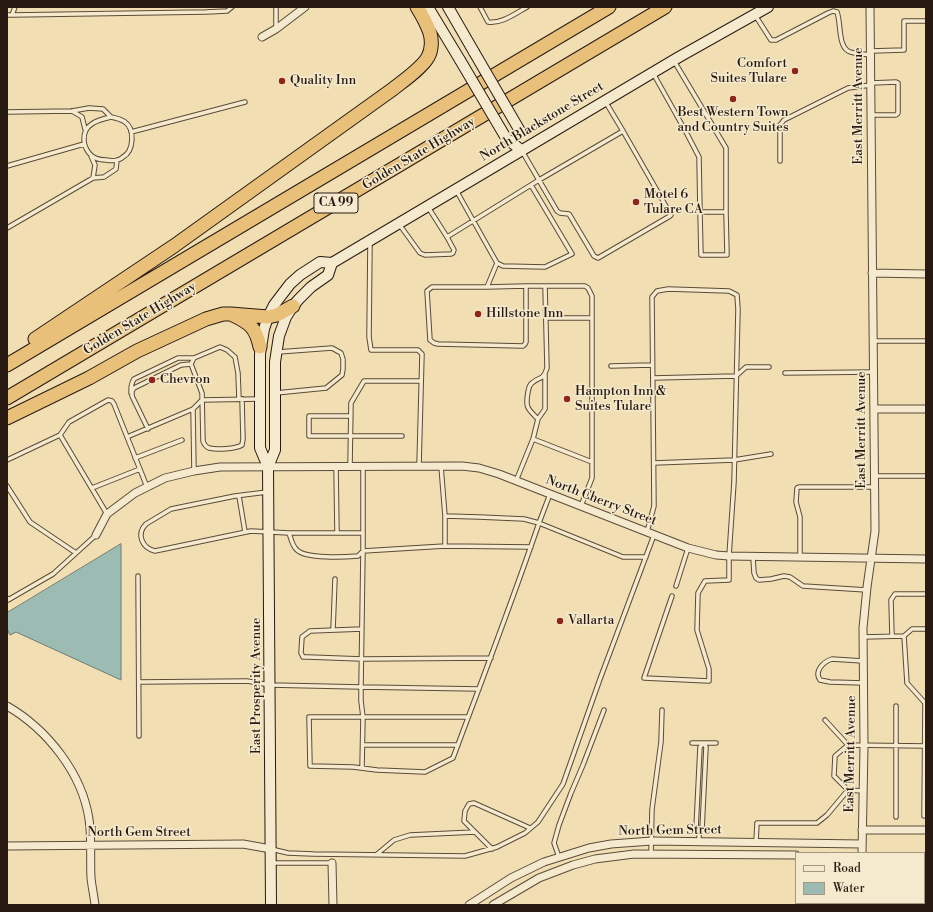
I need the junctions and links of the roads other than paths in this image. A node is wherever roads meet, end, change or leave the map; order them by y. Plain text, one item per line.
1 (15, 7) edge
2 (232, 7) edge
3 (276, 7) edge
4 (305, 7) edge
5 (418, 7) edge
6 (428, 7) edge
7 (448, 7) edge
8 (480, 7) edge
9 (527, 7) edge
10 (609, 7) edge
11 (665, 7) edge
12 (768, 7) edge
13 (870, 7) edge
14 (12, 14) junction
15 (755, 14) junction
16 (7, 15) edge
17 (926, 21) edge
18 (276, 29) junction
19 (262, 37) dead end
20 (871, 53) junction
21 (673, 60) junction
22 (652, 72) junction
23 (871, 84) junction
24 (604, 101) junction
25 (245, 102) dead end
26 (72, 111) junction
27 (7, 112) edge
28 (871, 115) junction
29 (111, 117) junction
30 (85, 128) junction
31 (623, 131) junction
32 (131, 132) junction
33 (84, 144) junction
34 (521, 150) junction
35 (91, 156) junction
36 (117, 160) junction
37 (780, 161) dead end
38 (7, 166) edge
39 (93, 178) junction
40 (539, 180) junction
41 (531, 185) junction
42 (455, 189) junction
43 (427, 206) junction
44 (700, 212) junction
45 (726, 212) junction
46 (473, 221) junction
47 (398, 224) junction
48 (7, 228) edge
49 (447, 237) junction
50 (370, 240) junction
51 (332, 263) junction
52 (497, 263) junction
53 (872, 273) junction
54 (926, 274) edge
55 (526, 286) junction
56 (545, 286) junction
57 (487, 287) junction
58 (293, 306) junction
59 (231, 314) junction
60 (268, 317) junction
61 (546, 318) junction
62 (592, 318) junction
63 (873, 341) junction
64 (926, 341) edge
65 (260, 347) junction
66 (276, 352) junction
67 (194, 358) junction
68 (7, 364) edge
69 (191, 364) junction
70 (652, 365) junction
71 (611, 366) dead end
72 (769, 367) dead end
73 (874, 372) junction
74 (785, 373) dead end
75 (545, 374) junction
76 (736, 376) junction
77 (653, 378) junction
78 (421, 381) junction
79 (131, 393) junction
80 (275, 393) junction
81 (7, 398) edge
82 (241, 399) junction
83 (259, 399) junction
84 (202, 400) junction
85 (874, 409) junction
86 (926, 409) edge
87 (193, 410) junction
88 (351, 416) junction
89 (7, 418) edge
90 (538, 420) junction
91 (148, 429) junction
92 (60, 435) junction
93 (351, 436) junction
94 (402, 436) dead end
95 (127, 437) junction
96 (533, 439) junction
97 (182, 440) dead end
98 (771, 454) dead end
99 (135, 458) junction
100 (7, 460) edge
101 (734, 460) junction
102 (592, 462) junction
103 (654, 463) junction
104 (268, 466) junction
105 (336, 466) junction
106 (350, 466) junction
107 (363, 466) junction
108 (419, 466) junction
109 (441, 466) junction
110 (140, 469) junction
111 (194, 471) junction
112 (874, 476) junction
113 (926, 476) edge
114 (516, 481) junction
115 (7, 486) edge
116 (147, 487) junction
117 (875, 487) junction
118 (92, 488) junction
119 (268, 491) junction
120 (550, 494) junction
121 (239, 496) junction
122 (581, 506) junction
123 (107, 514) junction
124 (445, 516) junction
125 (539, 523) junction
126 (245, 532) junction
127 (268, 532) junction
128 (647, 532) junction
129 (289, 533) junction
130 (337, 533) junction
131 (363, 533) junction
132 (96, 535) joint
133 (654, 535) junction
134 (445, 546) junction
135 (531, 547) junction
136 (688, 548) junction
137 (363, 551) junction
138 (76, 553) junction
139 (729, 556) junction
140 (646, 557) junction
141 (754, 557) junction
142 (800, 558) junction
143 (871, 558) junction
144 (926, 559) edge
145 (138, 576) dead end
146 (335, 579) dead end
147 (676, 586) dead end
148 (867, 590) junction
149 (926, 594) edge
150 (672, 596) dead end
151 (7, 598) edge
152 (362, 629) junction
153 (926, 629) edge
154 (333, 630) junction
155 (892, 636) junction
156 (904, 636) junction
157 (863, 637) junction
158 (491, 658) junction
159 (362, 659) junction
160 (863, 661) junction
161 (139, 682) junction
162 (864, 683) junction
163 (270, 685) junction
164 (361, 687) junction
165 (479, 690) junction
166 (7, 706) edge
167 (896, 706) dead end
168 (604, 710) dead end
169 (662, 710) dead end
170 (363, 717) junction
171 (468, 717) junction
172 (825, 720) dead end
173 (139, 736) dead end
174 (692, 743) dead end
175 (704, 743) junction
176 (716, 743) dead end
177 (363, 745) junction
178 (458, 745) junction
179 (848, 745) junction
180 (864, 746) junction
181 (896, 746) junction
182 (925, 746) edge
183 (362, 768) junction
184 (848, 790) junction
185 (863, 790) junction
186 (924, 816) dead end
187 (896, 817) dead end
188 (530, 828) junction
189 (862, 830) junction
190 (926, 830) edge
191 (475, 832) junction
192 (652, 841) junction
193 (699, 842) junction
194 (756, 842) junction
195 (862, 844) junction
196 (90, 845) junction
197 (7, 846) edge
198 (492, 848) junction
199 (271, 849) junction
200 (862, 852) edge
201 (651, 854) junction
202 (376, 855) junction
203 (795, 855) edge
204 (559, 857) junction
205 (271, 863) junction
206 (332, 863) joint
207 (95, 905) edge
208 (271, 905) edge
209 (332, 905) edge
210 (469, 905) edge
211 (493, 905) edge

1 - 14 lane
2 - 14 lane
3 - 18 lane
4 - 18 street
5 - 68 highway
6 - 34 main road, bridge
7 - 34 main road, bridge
8 - 9 lane
10 - 68 highway, CA 99
11 - 81 highway, Golden State Highway / CA 99
12 - 15 main road, North Blackstone Street
13 - 20 street, East Merritt Avenue
14 - 16 lane
15 - 20 lane
15 - 21 main road, North Blackstone Street
17 - 20 lane
18 - 19 street
20 - 23 street, East Merritt Avenue
21 - 22 main road, North Blackstone Street
21 - 45 lane
22 - 24 main road, North Blackstone Street
22 - 44 lane
23 - 28 street, East Merritt Avenue
23 - 28 lane
23 - 37 lane
24 - 31 lane
24 - 34 main road, North Blackstone Street
25 - 32 lane
26 - 27 lane
26 - 29 lane
26 - 30 lane
28 - 53 street, East Merritt Avenue
29 - 30 lane
29 - 32 lane
30 - 33 lane
31 - 40 lane
31 - 40 lane
32 - 36 lane
33 - 35 lane
33 - 38 lane
34 - 40 lane
34 - 42 main road, North Blackstone Street
35 - 36 lane
35 - 39 lane
36 - 39 lane
39 - 48 lane
40 - 41 lane
41 - 46 lane
41 - 52 lane
42 - 43 main road, North Blackstone Street
42 - 46 lane
43 - 47 main road, North Blackstone Street
43 - 49 lane
44 - 45 lane
44 - 45 lane
46 - 49 lane
46 - 52 lane
47 - 49 lane
47 - 50 main road, North Blackstone Street
50 - 51 main road, North Blackstone Street
50 - 78 lane
51 - 58 main road, North Blackstone Street
51 - 60 main road, North Blackstone Street
52 - 57 lane
53 - 54 street
53 - 63 street, East Merritt Avenue
55 - 56 lane
55 - 57 lane
55 - 57 lane
56 - 61 lane
56 - 62 lane
58 - 60 highway
58 - 66 main road, East Prosperity Avenue
59 - 60 highway
59 - 65 highway
59 - 89 highway
60 - 65 main road, East Prosperity Avenue
61 - 62 lane
61 - 75 lane
62 - 102 lane
63 - 64 lane
63 - 73 street, East Merritt Avenue
65 - 83 main road, East Prosperity Avenue
66 - 80 main road, East Prosperity Avenue
66 - 80 lane
67 - 69 lane
67 - 79 lane
67 - 82 lane
69 - 79 lane
69 - 84 lane
70 - 71 lane
70 - 76 lane
70 - 77 lane
72 - 76 lane
73 - 74 lane
73 - 85 street, East Merritt Avenue
75 - 90 lane
75 - 90 lane
76 - 77 lane
76 - 101 lane
77 - 103 lane
78 - 88 lane
78 - 108 lane
79 - 91 lane
80 - 104 main road, East Prosperity Avenue
82 - 83 lane
82 - 84 lane
82 - 84 lane
83 - 104 main road, East Prosperity Avenue
84 - 87 lane
85 - 86 street
85 - 112 street, East Merritt Avenue
87 - 91 lane
87 - 111 lane
88 - 93 lane
88 - 93 lane
90 - 96 lane
91 - 95 lane
92 - 95 lane
92 - 100 lane
92 - 118 lane
93 - 94 lane
93 - 106 lane
95 - 99 lane
96 - 102 lane
96 - 114 lane
97 - 99 lane
98 - 101 lane
99 - 110 lane
101 - 103 lane
101 - 139 lane
102 - 122 lane
103 - 128 lane
104 - 105 street, North Cherry Street
104 - 111 street, North Cherry Street
104 - 119 main road, East Prosperity Avenue
105 - 106 street, North Cherry Street
105 - 130 lane
106 - 107 street, North Cherry Street
107 - 108 street, North Cherry Street
107 - 131 lane
108 - 109 street, North Cherry Street
109 - 114 street, North Cherry Street
109 - 124 lane
110 - 116 lane
110 - 118 lane
111 - 116 street, North Cherry Street
112 - 113 lane
112 - 117 street, East Merritt Avenue
114 - 120 street, North Cherry Street
115 - 138 lane
116 - 123 street, North Cherry Street
117 - 142 lane
117 - 143 street, East Merritt Avenue
118 - 123 lane
119 - 121 lane
119 - 127 main road, East Prosperity Avenue
120 - 122 street, North Cherry Street
120 - 125 lane
121 - 126 lane
121 - 126 lane
122 - 128 street, North Cherry Street
123 - 132 street
124 - 125 lane
124 - 134 lane
125 - 135 lane
125 - 140 lane
126 - 127 lane
127 - 129 lane
127 - 163 main road, East Prosperity Avenue
128 - 133 street, North Cherry Street
129 - 130 lane
129 - 137 lane
130 - 131 lane
131 - 137 lane
132 - 138 lane
133 - 136 street, North Cherry Street
133 - 140 lane
134 - 135 lane
134 - 137 lane
135 - 158 lane
136 - 139 street, North Cherry Street
136 - 147 lane
137 - 152 lane
138 - 151 lane
139 - 141 street, North Cherry Street
139 - 150 lane
140 - 188 lane
141 - 142 street, North Cherry Street
141 - 148 lane
142 - 143 street, North Cherry Street
143 - 144 street, North Cherry Street
143 - 148 street, East Merritt Avenue
145 - 161 lane
146 - 154 lane
148 - 157 street, East Merritt Avenue
149 - 155 lane
152 - 154 lane
152 - 159 lane
153 - 156 lane
154 - 159 lane
155 - 156 lane
155 - 157 lane
156 - 182 lane
157 - 160 street, East Merritt Avenue
158 - 159 lane
158 - 165 lane
159 - 164 lane
160 - 162 street, East Merritt Avenue
160 - 162 lane
161 - 163 lane
161 - 173 lane
162 - 180 street, East Merritt Avenue
163 - 164 lane
163 - 199 main road, East Prosperity Avenue
164 - 165 lane
164 - 170 lane
165 - 171 lane
166 - 196 street
167 - 181 lane
168 - 204 lane
169 - 192 lane
170 - 171 lane
170 - 177 lane
170 - 183 lane
171 - 178 lane
172 - 179 lane
174 - 175 lane
175 - 176 lane
175 - 193 lane
177 - 178 lane
177 - 183 lane
178 - 183 lane
179 - 180 lane
179 - 184 lane
180 - 181 lane
180 - 185 street, East Merritt Avenue
181 - 182 lane
181 - 187 lane
182 - 186 lane
184 - 185 lane
184 - 194 lane
185 - 189 street, East Merritt Avenue
188 - 191 lane
188 - 198 lane
189 - 190 street
189 - 195 street, East Merritt Avenue
191 - 198 lane
191 - 202 lane
192 - 193 street, North Gem Street
192 - 201 lane
192 - 204 street, North Gem Street
193 - 194 street, North Gem Street
194 - 195 street, North Gem Street
195 - 200 street, East Merritt Avenue
196 - 197 street, North Gem Street
196 - 199 street, North Gem Street
196 - 207 street
198 - 202 lane
199 - 202 lane
199 - 205 main road, East Prosperity Avenue
201 - 203 street, North Gem Street
201 - 211 street, North Gem Street
204 - 210 street, North Gem Street
205 - 206 lane
205 - 208 main road, East Prosperity Avenue
206 - 209 street

